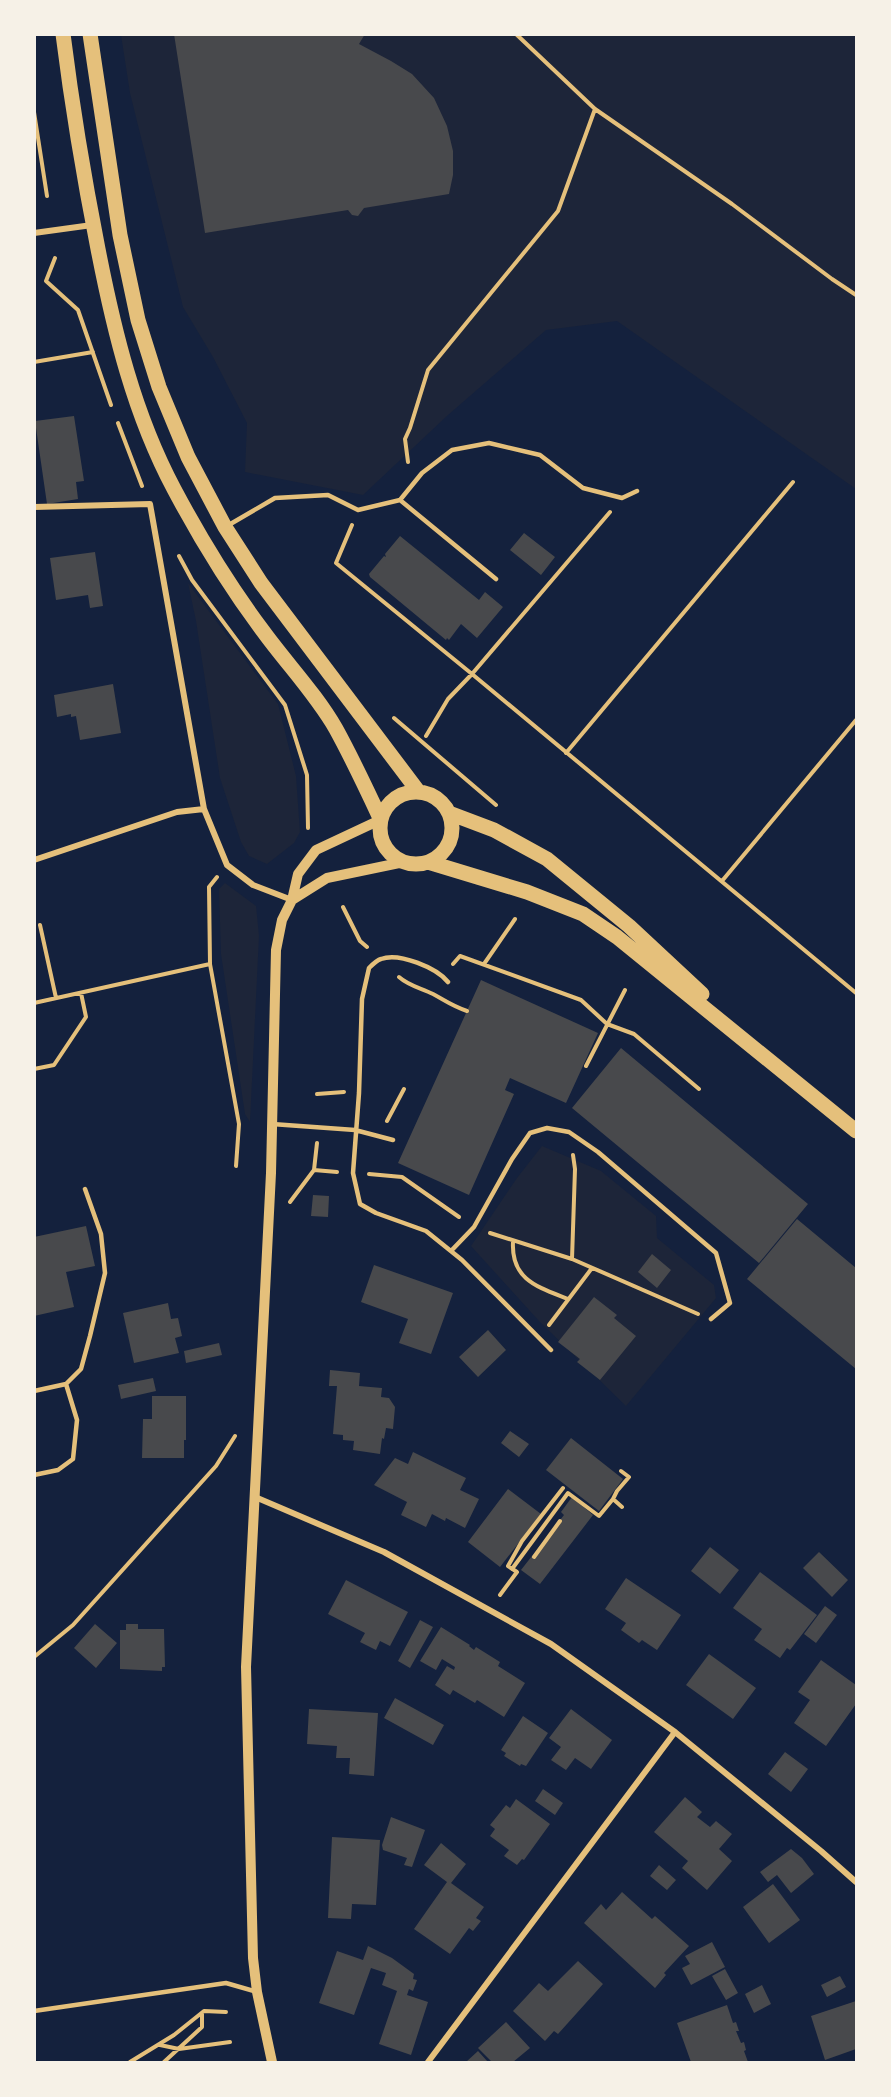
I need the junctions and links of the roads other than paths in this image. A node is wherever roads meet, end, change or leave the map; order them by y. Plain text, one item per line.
1 (63, 34) edge
2 (90, 34) edge
3 (93, 225) junction
4 (34, 233) edge
5 (637, 491) dead end
6 (400, 500) junction
7 (34, 507) edge
8 (225, 527) junction
9 (496, 579) dead end
10 (418, 791) junction
11 (204, 809) junction
12 (449, 813) junction
13 (380, 819) junction
14 (34, 860) edge
15 (404, 862) junction
16 (429, 862) junction
17 (292, 900) junction
18 (448, 982) dead end
19 (806, 1089) junction
20 (272, 1124) junction
21 (355, 1130) junction
22 (856, 1131) edge
23 (393, 1140) dead end
24 (85, 1189) dead end
25 (451, 1251) junction
26 (711, 1319) road end
27 (551, 1350) dead end
28 (66, 1384) junction
29 (34, 1391) edge
30 (34, 1475) edge
31 (255, 1497) junction
32 (675, 1732) junction
33 (856, 1882) edge
34 (257, 1992) junction
35 (34, 2011) edge
36 (273, 2062) edge
37 (428, 2062) edge

1 - 3 main road
2 - 8 main road
3 - 4 street
3 - 13 main road
5 - 6 lane
6 - 8 lane
6 - 9 lane
7 - 11 street
8 - 10 main road
10 - 12 main road
10 - 13 main road
11 - 14 street
11 - 17 street
12 - 16 main road
12 - 19 main road
13 - 15 main road
13 - 17 street
15 - 16 main road
15 - 17 street
16 - 19 main road
17 - 20 street
18 - 21 lane
19 - 22 main road
20 - 21 lane
20 - 31 street
21 - 23 lane
21 - 25 lane
24 - 28 lane
25 - 26 lane
25 - 27 lane
28 - 29 lane
28 - 30 lane
31 - 32 street
31 - 34 street
32 - 33 street
32 - 37 street
34 - 35 lane
34 - 36 street

